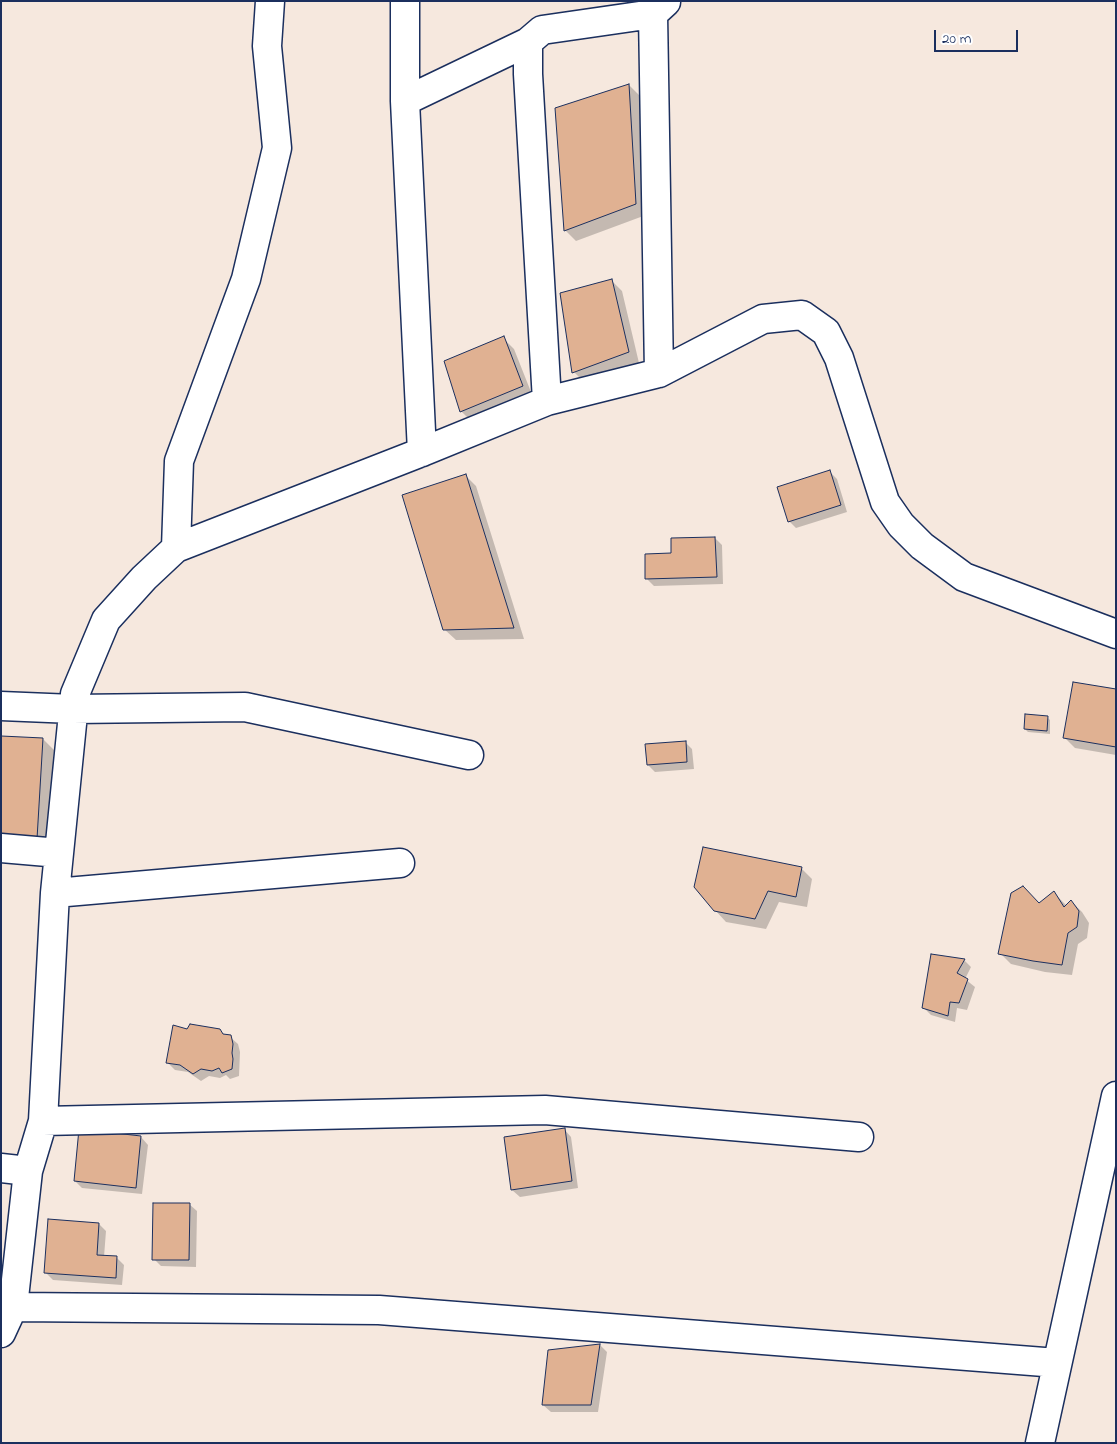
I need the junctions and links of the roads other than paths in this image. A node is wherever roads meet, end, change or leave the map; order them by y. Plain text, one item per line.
1 (270, 1) edge
2 (405, 1) edge
3 (660, 8) edge
4 (528, 42) junction
5 (405, 102) junction
6 (659, 373) junction
7 (547, 401) junction
8 (422, 452) junction
9 (176, 548) junction
10 (1116, 634) edge
11 (1, 706) edge
12 (73, 709) junction
13 (469, 755) dead end
14 (1, 848) edge
15 (59, 853) junction
16 (400, 863) dead end
17 (56, 892) junction
18 (1116, 1096) edge
19 (43, 1121) junction
20 (859, 1136) dead end
21 (1, 1168) edge
22 (28, 1171) junction
23 (13, 1307) junction
24 (1, 1333) edge
25 (1057, 1363) junction
26 (1040, 1443) edge

1 - 9 street
2 - 5 street
3 - 4 street
3 - 6 street
4 - 5 street
4 - 7 street
5 - 8 street
6 - 7 street
6 - 10 street
7 - 8 street
8 - 9 street
9 - 12 street
11 - 12 street
12 - 13 street
12 - 15 street
14 - 15 street
15 - 17 street
16 - 17 street
17 - 19 street
18 - 25 street
19 - 20 street
19 - 22 street
21 - 22 street
22 - 23 street
23 - 24 street
23 - 25 street
25 - 26 street

